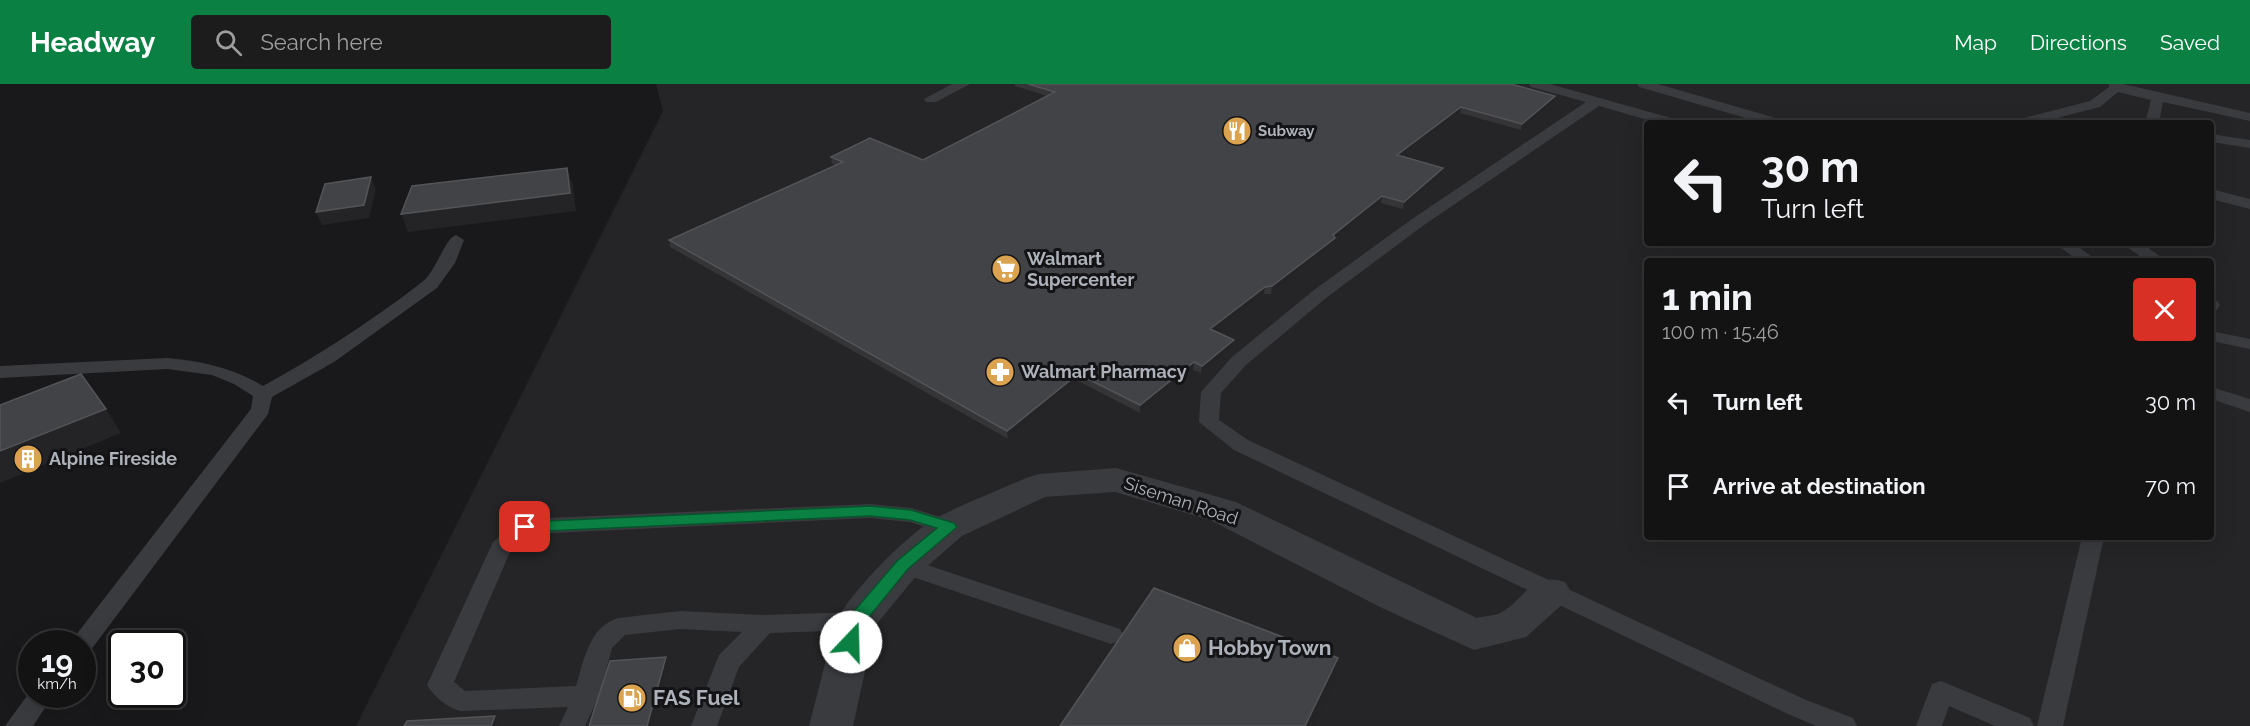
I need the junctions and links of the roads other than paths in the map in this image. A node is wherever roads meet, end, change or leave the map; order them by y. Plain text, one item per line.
1 (963, 84) edge
2 (1536, 84) edge
3 (1644, 84) edge
4 (2116, 86) edge
5 (2158, 97) junction
6 (931, 99) dead end
7 (1596, 102) junction
8 (2250, 117) edge
9 (1662, 120) edge
10 (1768, 120) edge
11 (2033, 120) edge
12 (2153, 120) edge
13 (2214, 138) edge
14 (2250, 144) edge
15 (2214, 195) edge
16 (2250, 204) edge
17 (456, 240) dead end
18 (2067, 246) edge
19 (2134, 246) edge
20 (2085, 258) edge
21 (2154, 258) edge
22 (2214, 337) edge
23 (2250, 344) edge
24 (0, 372) edge
25 (263, 394) junction
26 (2214, 394) edge
27 (2250, 406) edge
28 (949, 527) junction
29 (2092, 540) edge
30 (903, 565) junction
31 (1551, 592) junction
32 (856, 621) junction
33 (764, 624) junction
34 (92, 630) edge
35 (1111, 635) dead end
36 (586, 696) junction
37 (32, 708) edge
38 (2054, 725) edge
39 (18, 726) edge
40 (572, 726) edge
41 (704, 726) edge
42 (831, 726) edge
43 (1844, 726) edge
44 (1929, 726) edge
45 (2021, 726) edge

1 - 6 lane
2 - 7 lane
3 - 10 lane
4 - 5 lane
4 - 11 lane
5 - 8 lane
5 - 12 lane
7 - 9 lane
7 - 31 lane
13 - 14 lane
15 - 16 lane
17 - 25 lane
18 - 20 lane
19 - 21 lane
22 - 23 lane
24 - 25 lane
25 - 34 lane
26 - 27 lane
28 - 30 street, Siseman Road
28 - 31 street, Siseman Road
28 - 36 lane
29 - 38 lane
30 - 32 street, Siseman Road
30 - 35 lane
31 - 43 lane
32 - 33 lane
32 - 42 street, Siseman Road
33 - 36 lane
33 - 41 lane
36 - 40 lane
37 - 39 lane
44 - 45 lane

